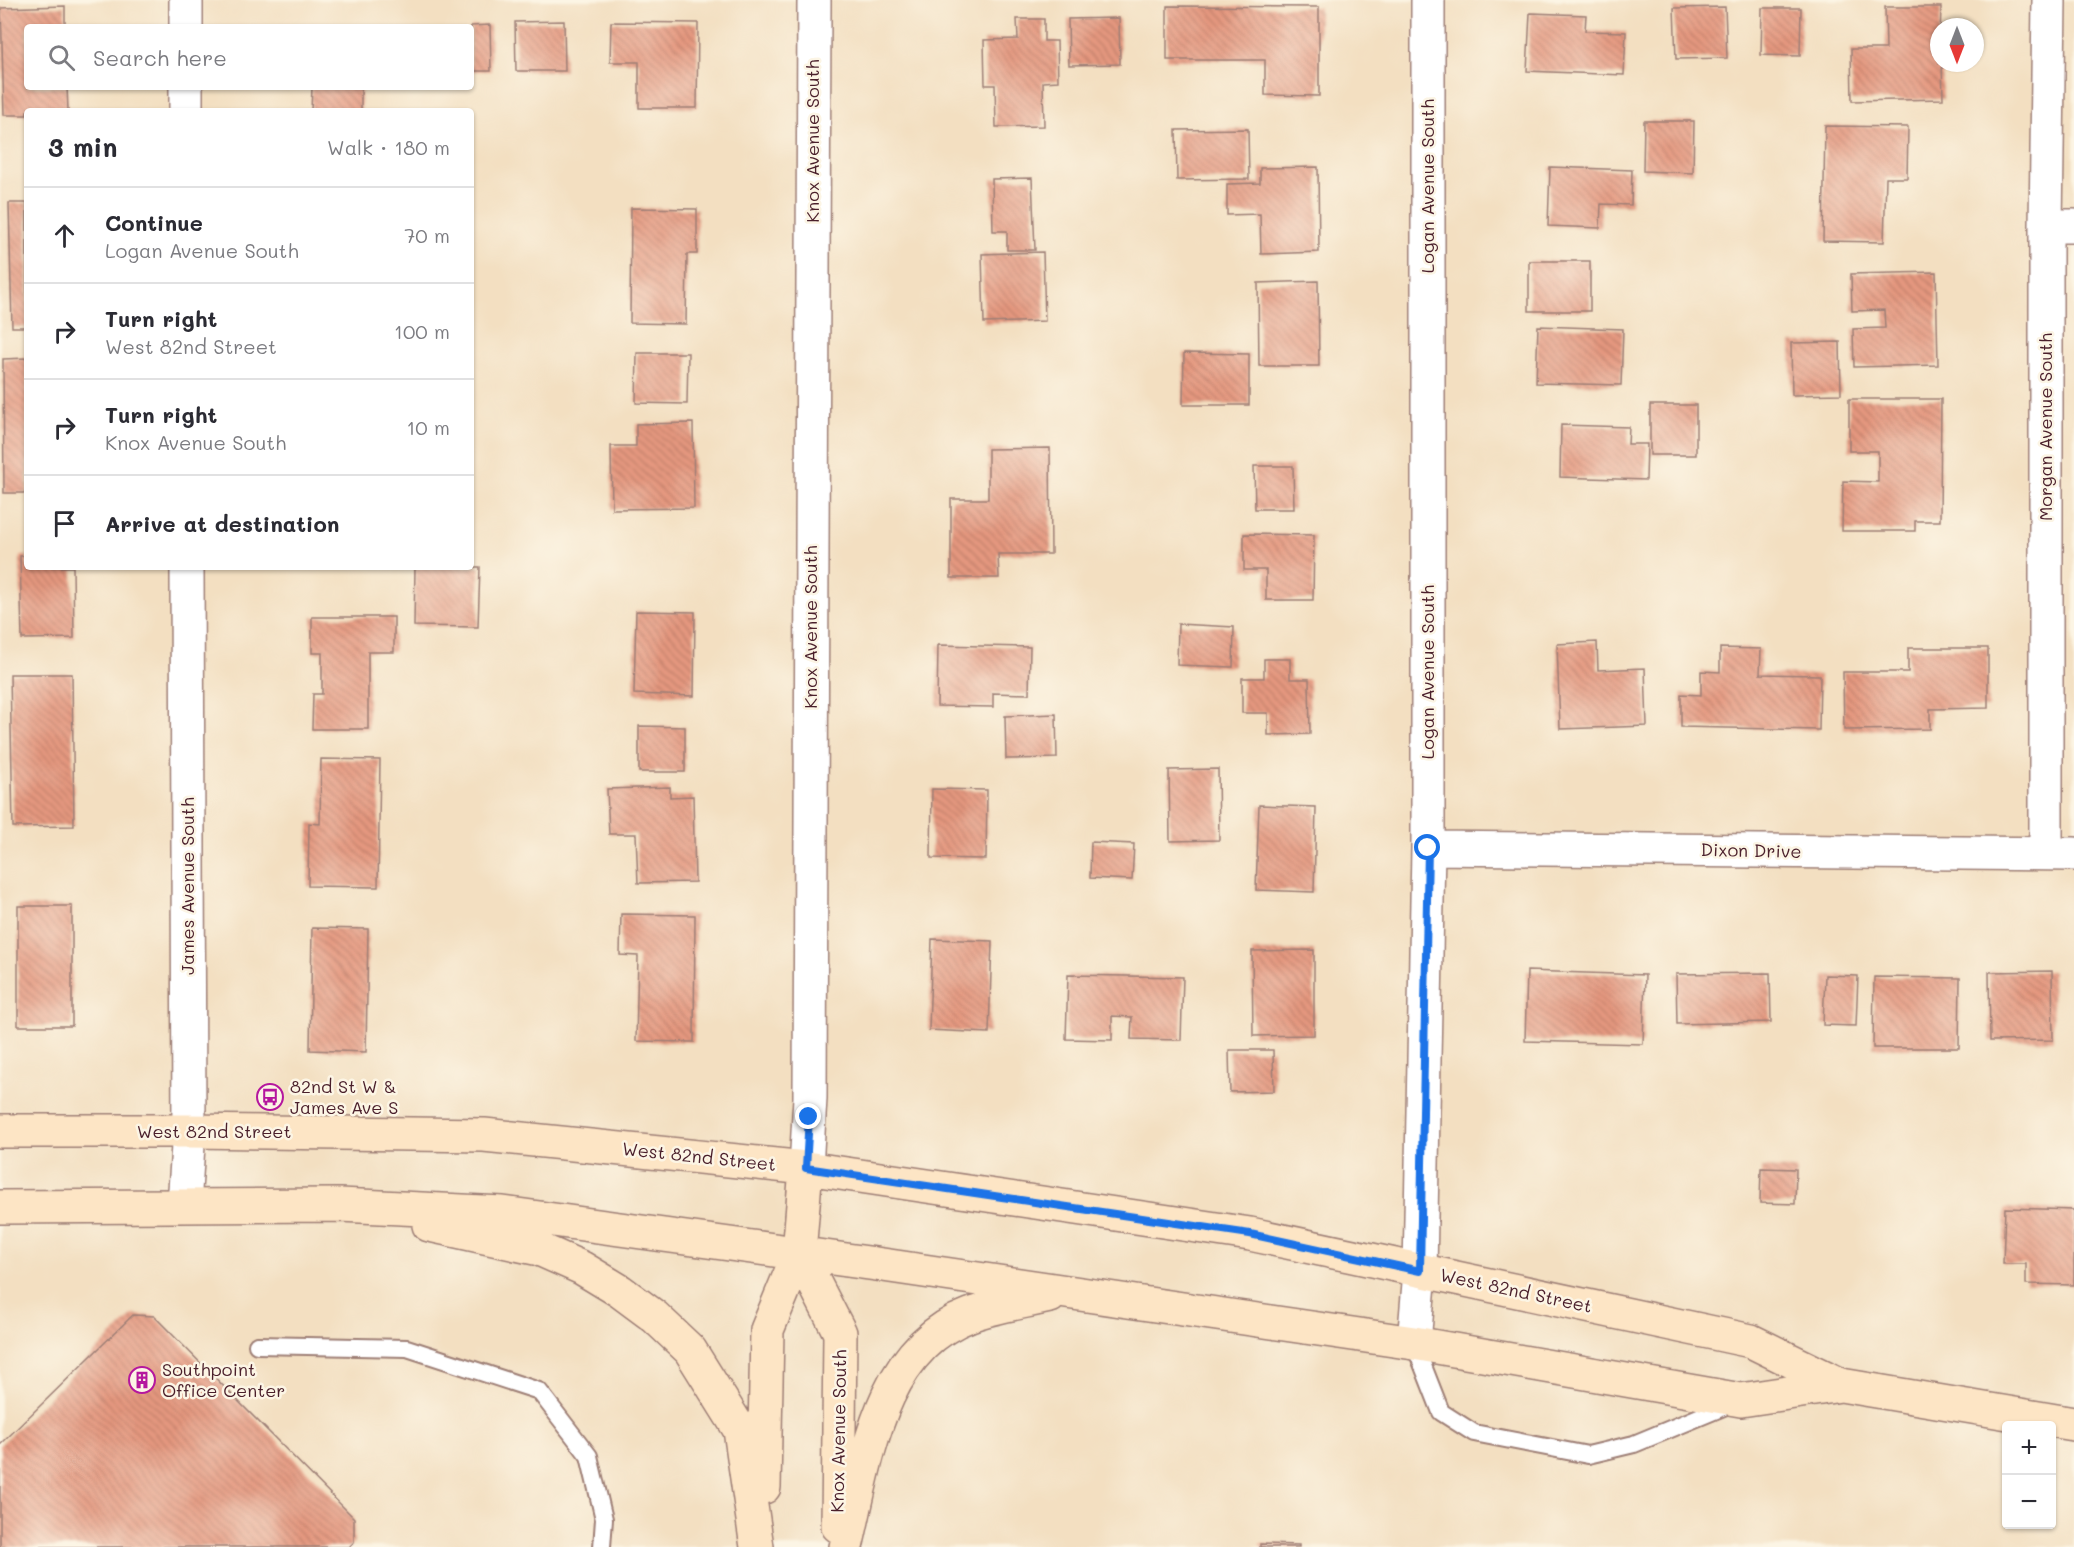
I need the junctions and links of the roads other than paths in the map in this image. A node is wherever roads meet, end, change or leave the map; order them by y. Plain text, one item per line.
1 (186, 0) edge
2 (814, 0) edge
3 (1428, 0) edge
4 (2049, 0) edge
5 (186, 24) edge
6 (186, 90) edge
7 (186, 108) edge
8 (2060, 226) edge
9 (188, 570) edge
10 (1428, 848) junction
11 (2060, 854) edge
12 (0, 1131) edge
13 (189, 1131) junction
14 (806, 1168) junction
15 (184, 1205) junction
16 (340, 1205) junction
17 (0, 1207) edge
18 (799, 1253) junction
19 (1420, 1271) junction
20 (1065, 1292) junction
21 (1414, 1343) junction
22 (257, 1345) dead end
23 (1841, 1384) junction
24 (1741, 1400) junction
25 (2074, 1424) edge
26 (602, 1547) edge
27 (757, 1547) edge
28 (763, 1547) edge
29 (837, 1547) edge
30 (846, 1547) edge

1 - 5 street
2 - 14 street, Knox Avenue South
3 - 10 street, Logan Avenue South
4 - 8 street, Morgan Avenue South
6 - 7 street
8 - 11 street, Morgan Avenue South
9 - 13 street, James Avenue South
10 - 11 street, Dixon Drive
10 - 19 street, Logan Avenue South
12 - 13 street, West 82nd Street
13 - 14 street, West 82nd Street
13 - 15 street, James Avenue South
14 - 18 street, Knox Avenue South
14 - 19 street, West 82nd Street
15 - 16 street, West 82nd Street
15 - 17 street, West 82nd Street
16 - 18 street, West 82nd Street
16 - 27 street
18 - 20 street, West 82nd Street
18 - 28 street, Knox Avenue South
18 - 29 street, Knox Avenue South
19 - 21 street, Logan Avenue South
19 - 23 street, West 82nd Street
20 - 21 street, West 82nd Street
20 - 30 street
21 - 24 street, West 82nd Street
21 - 24 lane
22 - 26 lane
23 - 24 street, West 82nd Street
23 - 25 street, West 82nd Street

